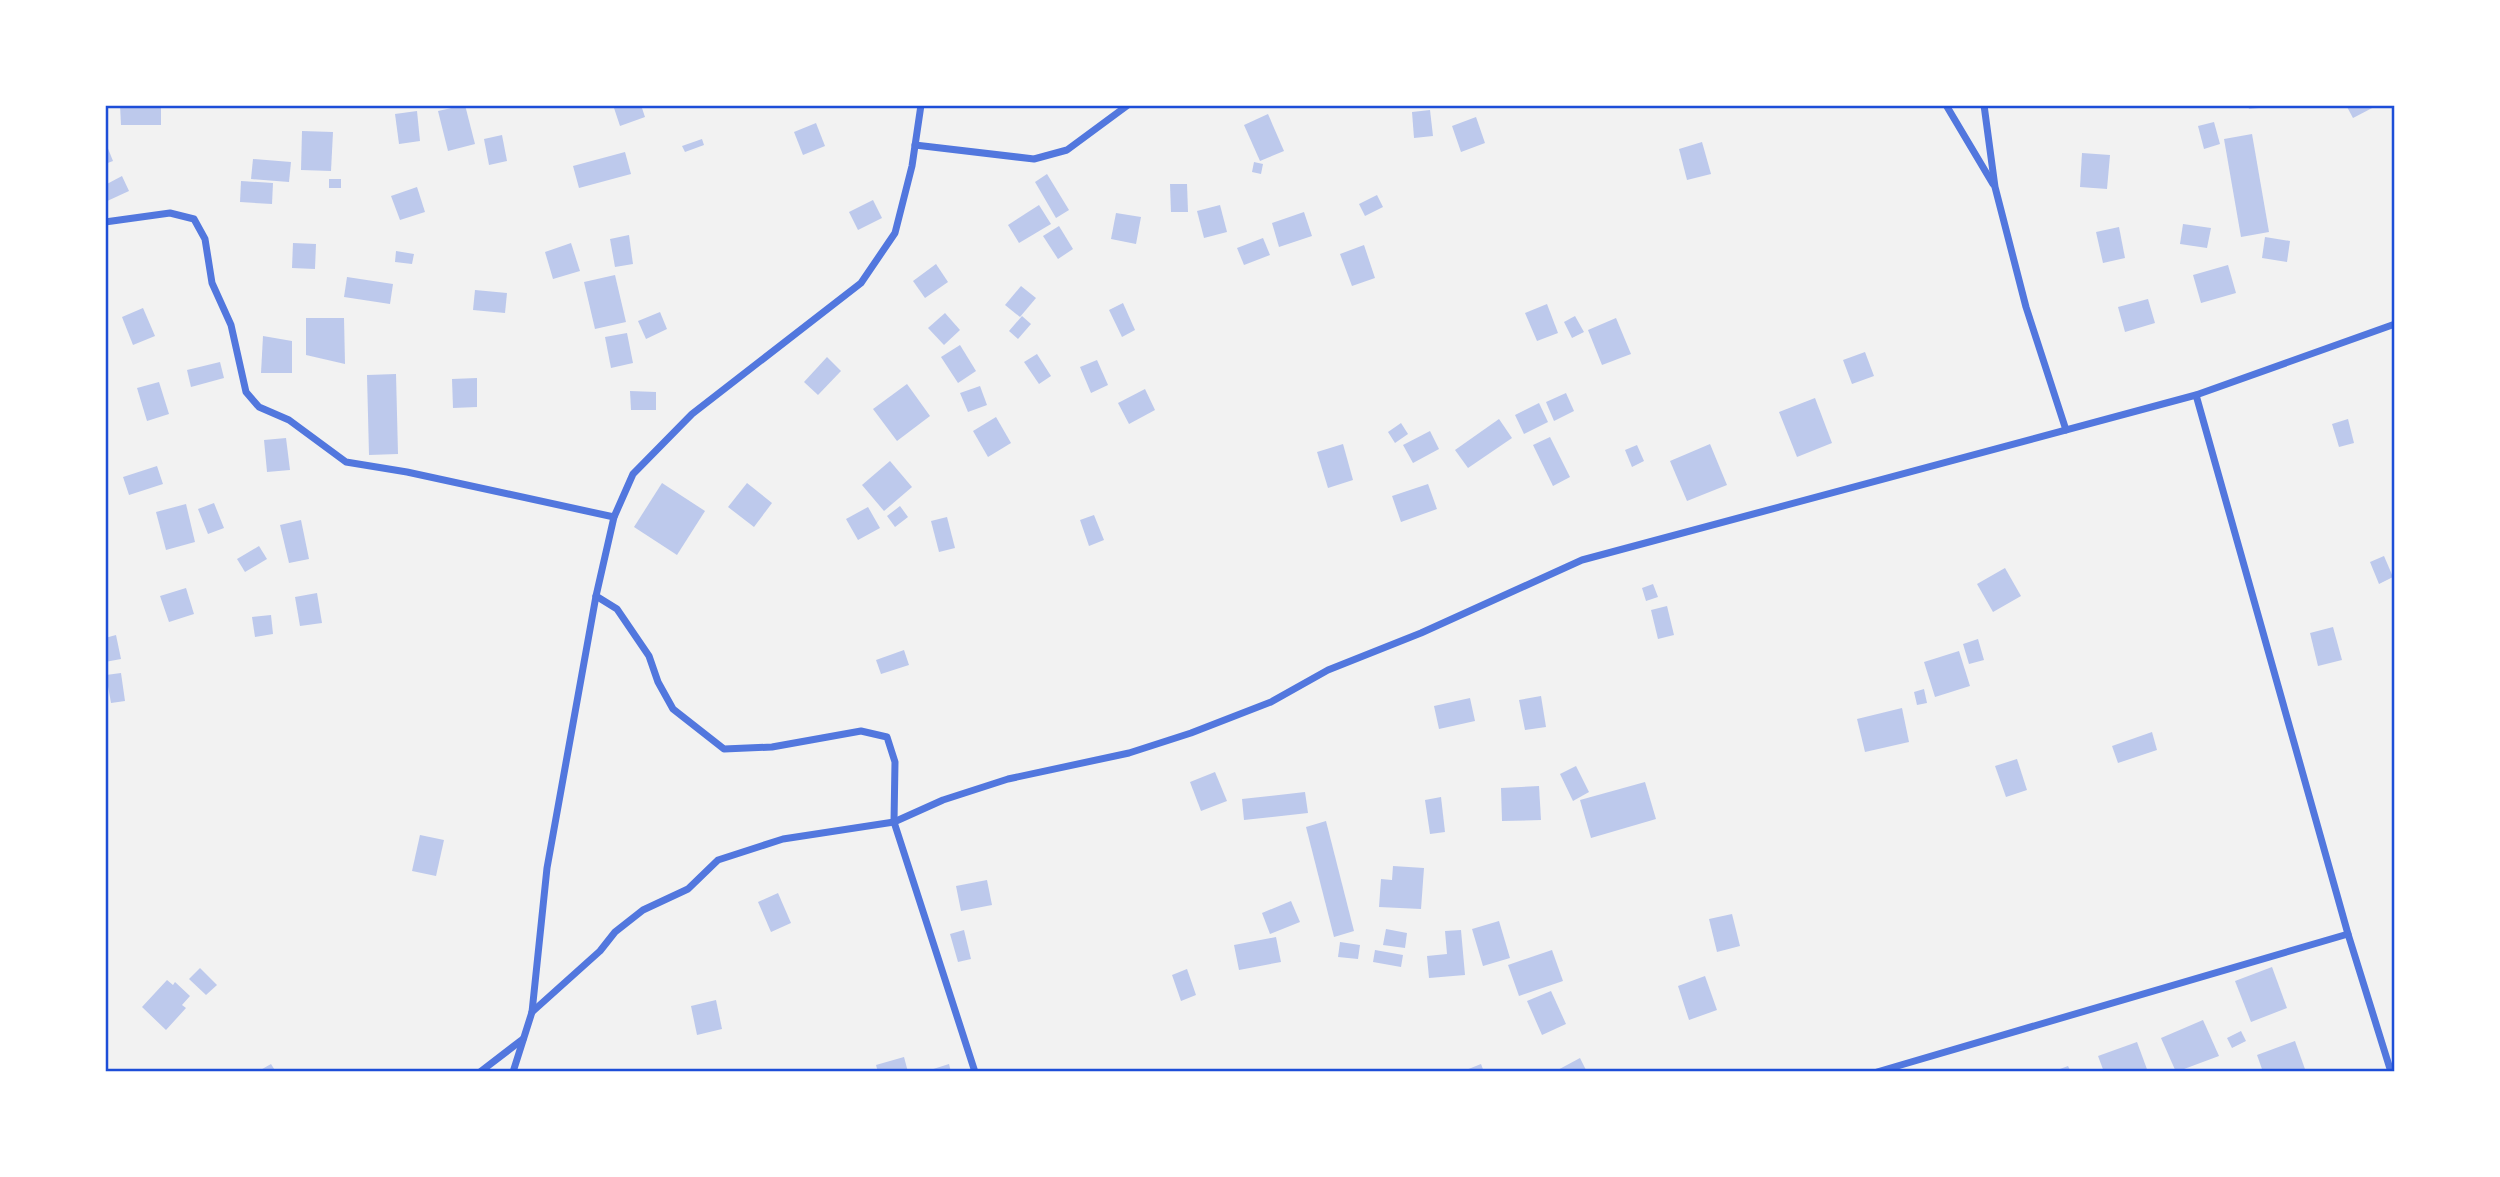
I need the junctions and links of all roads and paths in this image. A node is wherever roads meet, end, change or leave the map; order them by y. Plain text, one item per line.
1 (921, 105) edge
2 (1128, 105) edge
3 (1946, 105) edge
4 (1984, 105) edge
5 (915, 145) junction
6 (1995, 187) junction
7 (105, 222) edge
8 (2395, 324) edge
9 (2196, 395) junction
10 (2066, 430) junction
11 (614, 517) junction
12 (596, 596) junction
13 (894, 822) junction
14 (2348, 934) junction
15 (532, 1012) junction
16 (524, 1038) junction
17 (481, 1072) edge
18 (513, 1072) edge
19 (975, 1072) edge
20 (1878, 1072) edge
21 (2391, 1072) edge

1 - 5 street
2 - 5 street
3 - 6 street
4 - 6 street
5 - 11 street
6 - 10 street
7 - 11 street
8 - 9 street
9 - 10 street
9 - 14 street
10 - 13 street
11 - 12 street
12 - 13 street
12 - 15 street
13 - 15 street
13 - 19 street
14 - 20 street
14 - 21 street
15 - 16 street
16 - 17 street
16 - 18 street

